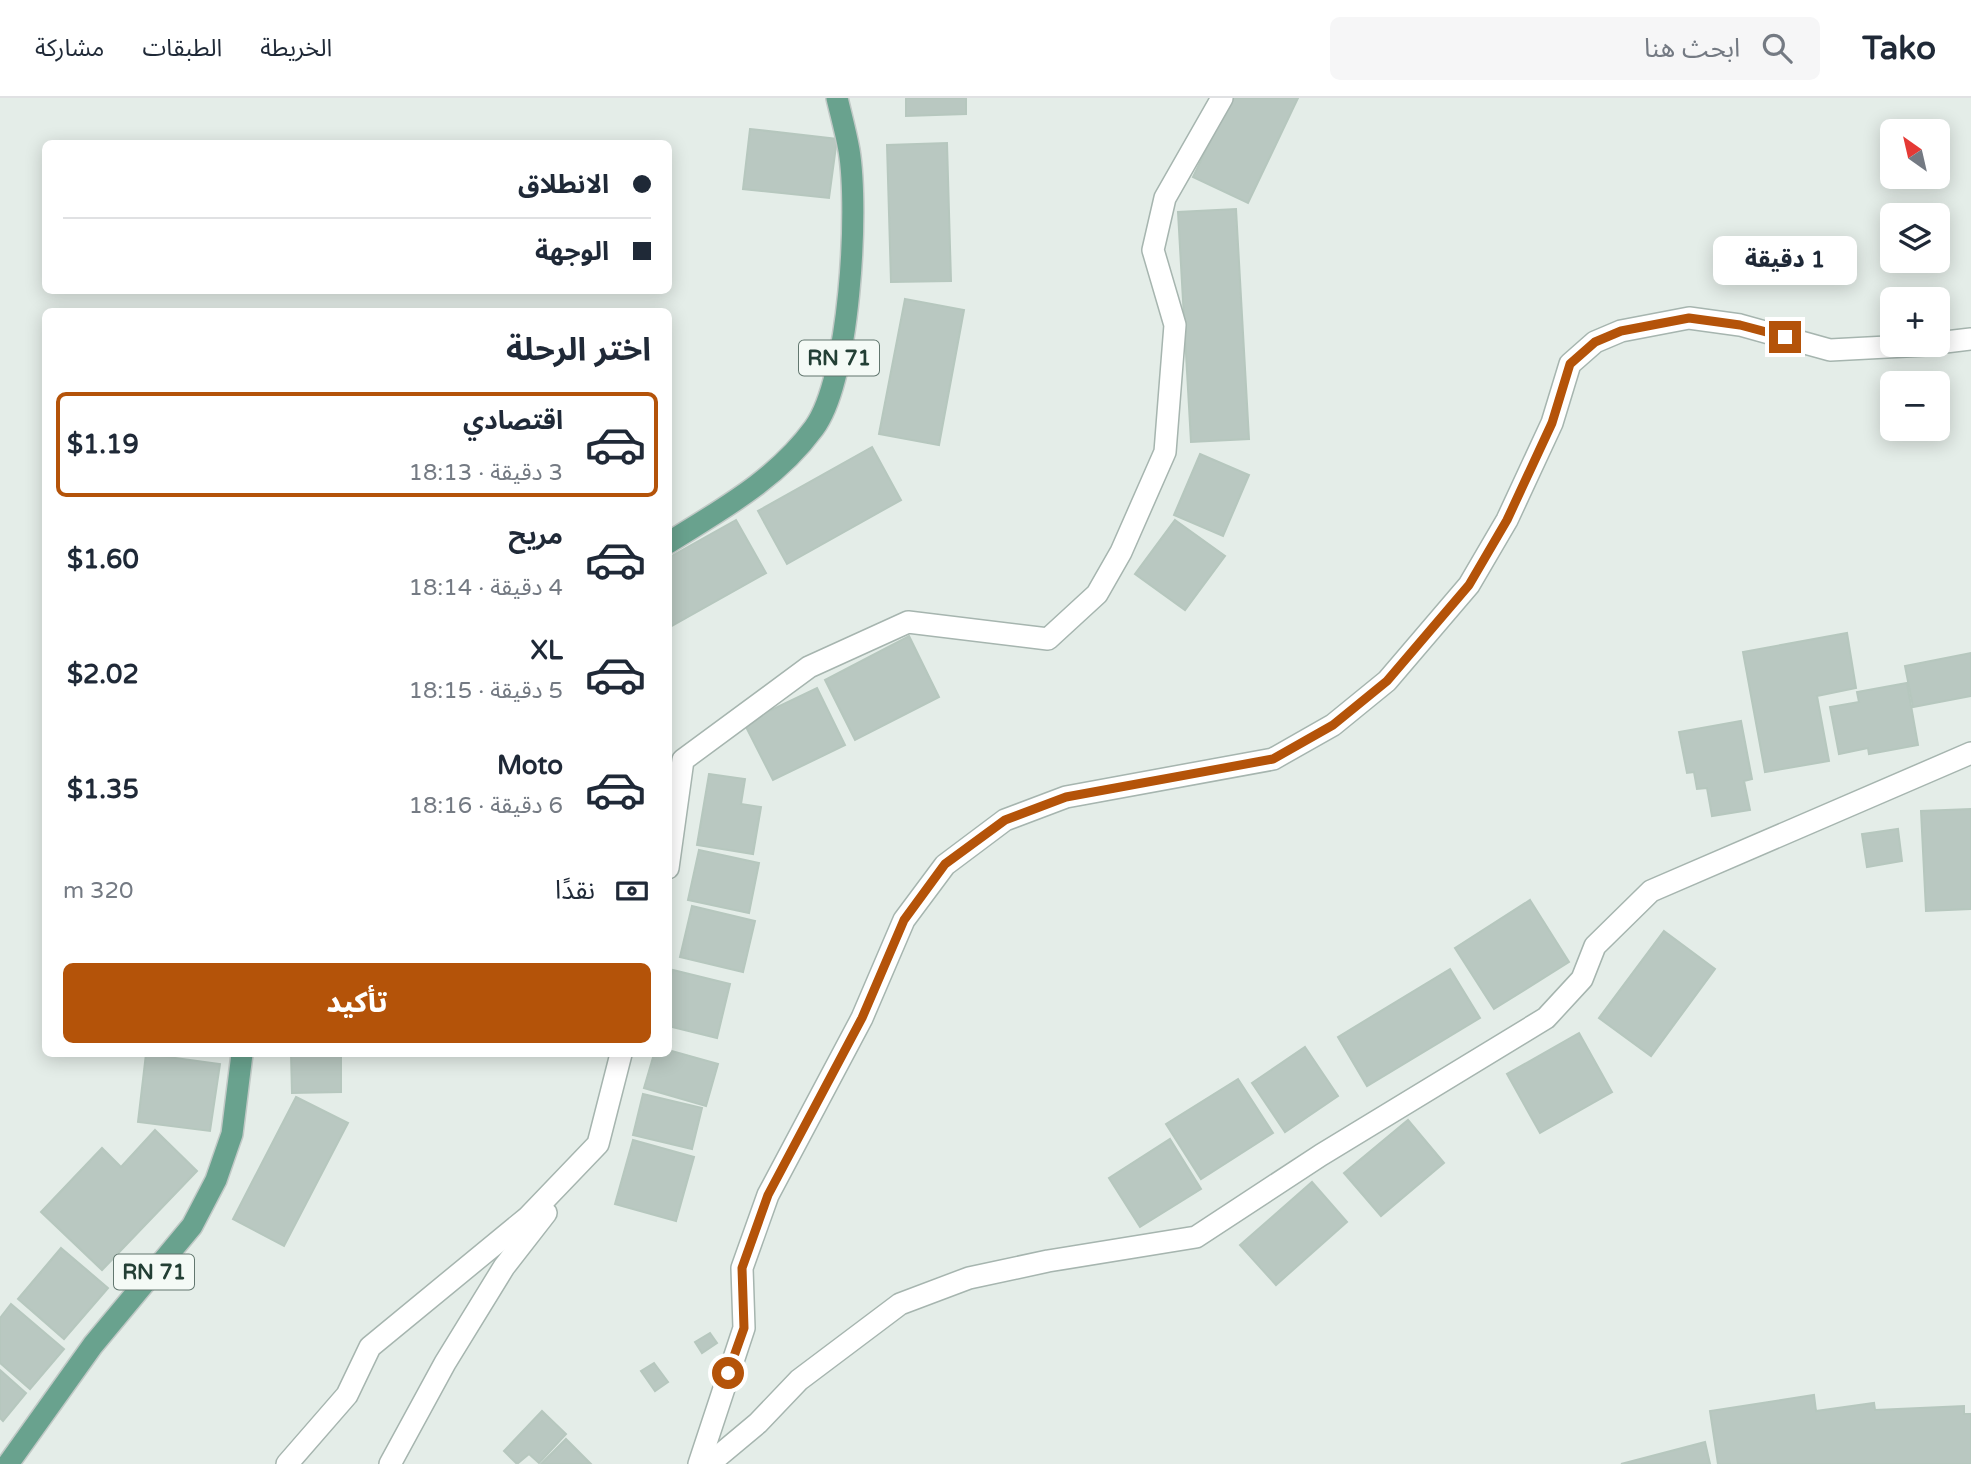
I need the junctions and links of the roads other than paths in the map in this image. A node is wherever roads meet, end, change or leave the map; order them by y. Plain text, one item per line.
1 (837, 98) edge
2 (1222, 98) edge
3 (1971, 339) edge
4 (1950, 341) edge
5 (1880, 347) edge
6 (672, 540) edge
7 (1971, 753) edge
8 (672, 839) edge
9 (242, 1057) edge
10 (620, 1057) edge
11 (573, 1170) junction
12 (8, 1464) edge
13 (287, 1464) edge
14 (390, 1464) edge
15 (699, 1464) edge
16 (709, 1464) edge

1 - 6 main road, RN 71
2 - 8 street
3 - 4 street
5 - 15 street
7 - 16 street
9 - 12 main road, RN 71
10 - 11 street
11 - 13 street
11 - 14 street

